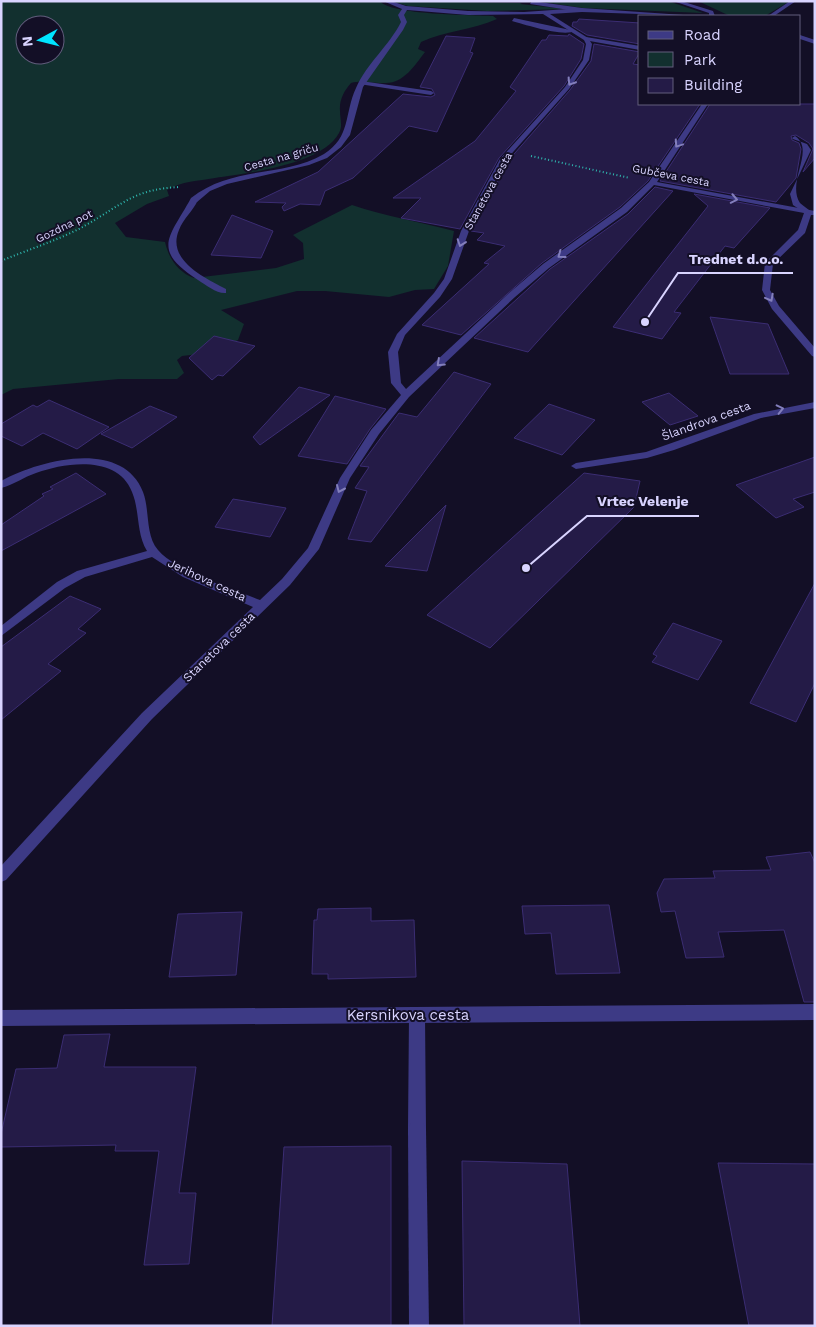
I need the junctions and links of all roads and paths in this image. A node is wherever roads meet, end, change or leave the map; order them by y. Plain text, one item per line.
1 (385, 1) edge
2 (676, 1) edge
3 (794, 1) edge
4 (532, 3) dead end
5 (405, 8) junction
6 (582, 10) junction
7 (545, 13) junction
8 (676, 15) edge
9 (712, 15) edge
10 (773, 15) edge
11 (514, 20) dead end
12 (572, 31) junction
13 (801, 36) edge
14 (586, 39) junction
15 (814, 41) edge
16 (638, 48) edge
17 (361, 83) junction
18 (431, 93) dead end
19 (704, 105) edge
20 (795, 138) dead end
21 (530, 156) dead end
22 (652, 183) junction
23 (218, 184) junction
24 (812, 213) edge
25 (1, 261) edge
26 (223, 291) dead end
27 (815, 354) edge
28 (406, 395) junction
29 (815, 405) edge
30 (576, 466) dead end
31 (1, 485) edge
32 (154, 553) junction
33 (262, 606) junction
34 (1, 632) edge
35 (1, 876) edge
36 (815, 1012) edge
37 (417, 1015) junction
38 (1, 1018) edge
39 (418, 1326) edge

1 - 5 street
2 - 9 street
3 - 10 street
4 - 6 street
5 - 7 street
5 - 17 street, Cesta na griču
6 - 7 street
6 - 8 street
7 - 12 street
11 - 12 street
12 - 14 street
13 - 15 street
14 - 16 street
14 -> 28 street, Stanetova cesta
17 - 18 street
17 - 23 street, Cesta na griču
19 -> 22 street, Stanetova cesta
20 - 24 street
21 - 22 path, Gubčeva cesta
22 -> 24 street, Gubčeva cesta
22 -> 28 street, Stanetova cesta
23 - 25 path, Gozdna pot
23 - 26 street, Cesta na griču
24 -> 27 street
28 -> 33 street, Stanetova cesta
30 -> 29 street, Šlandrova cesta
31 - 32 street, Jerihova cesta
32 - 33 street, Jerihova cesta
32 - 34 street, Jerihova cesta
33 - 35 street, Stanetova cesta
36 - 37 street, Kersnikova cesta
37 - 38 street, Kersnikova cesta
37 - 39 street

